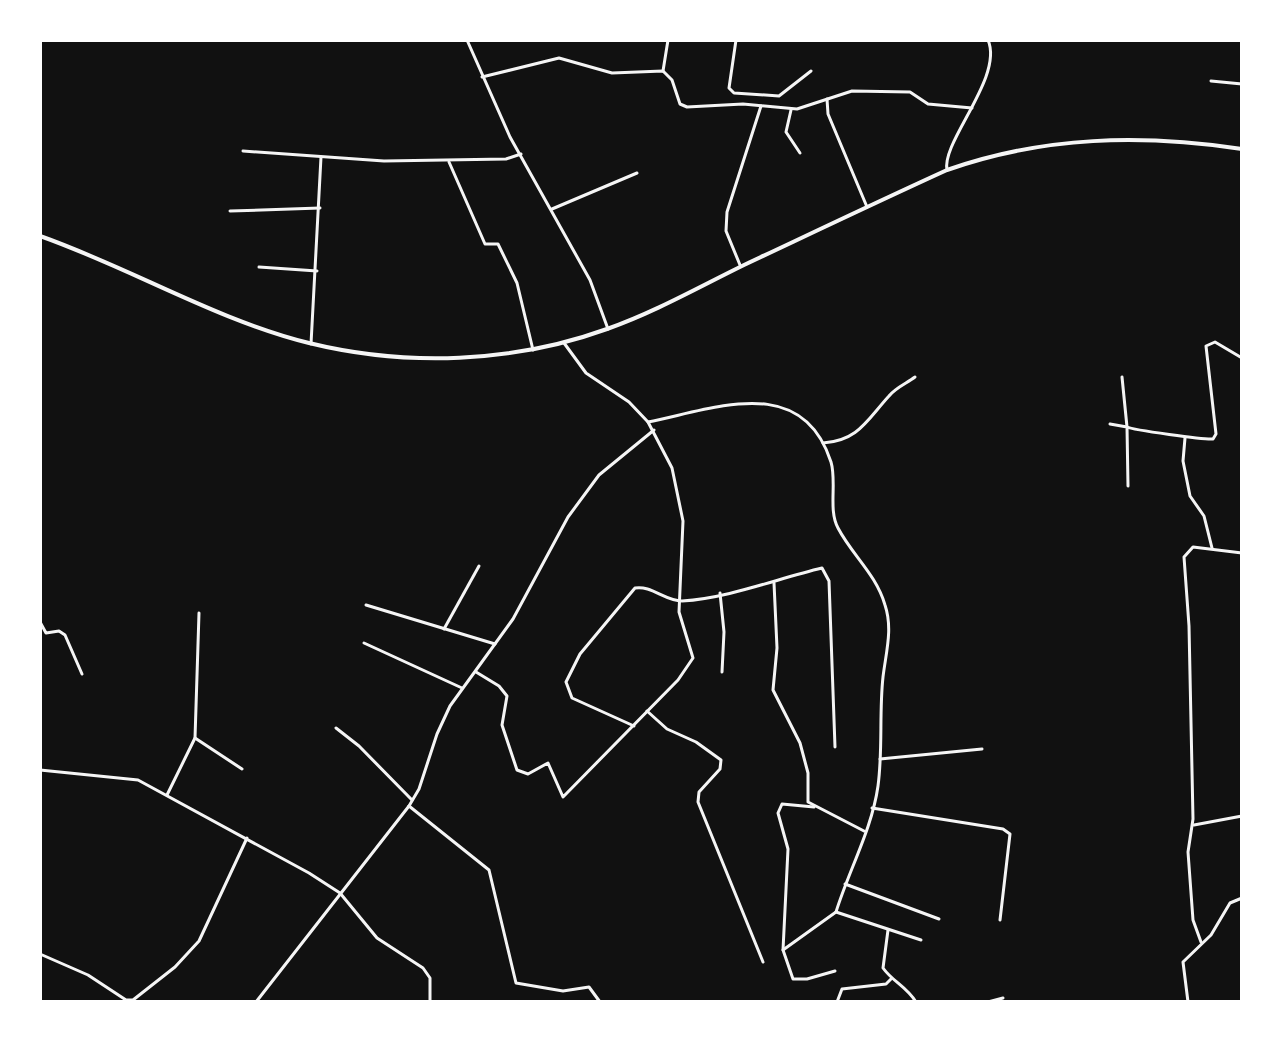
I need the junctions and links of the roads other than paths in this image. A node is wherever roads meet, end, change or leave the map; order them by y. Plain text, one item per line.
1 (467, 40) edge
2 (668, 40) edge
3 (736, 40) edge
4 (988, 40) edge
5 (663, 71) junction
6 (811, 71) dead end
7 (482, 77) junction
8 (1211, 81) dead end
9 (1242, 84) edge
10 (827, 98) junction
11 (761, 106) junction
12 (972, 108) junction
13 (791, 110) junction
14 (1242, 149) edge
15 (243, 151) dead end
16 (800, 153) dead end
17 (521, 154) junction
18 (321, 157) junction
19 (448, 160) junction
20 (947, 170) junction
21 (637, 173) dead end
22 (867, 207) junction
23 (320, 208) junction
24 (552, 209) junction
25 (230, 211) dead end
26 (40, 236) edge
27 (259, 267) dead end
28 (741, 267) junction
29 (317, 271) junction
30 (608, 329) junction
31 (564, 343) junction
32 (311, 344) junction
33 (533, 350) junction
34 (1242, 358) edge
35 (915, 377) dead end
36 (1122, 377) dead end
37 (648, 422) junction
38 (1110, 424) dead end
39 (1127, 427) junction
40 (654, 430) junction
41 (1186, 436) junction
42 (823, 443) junction
43 (1128, 486) dead end
44 (1212, 548) junction
45 (1242, 553) edge
46 (479, 566) dead end
47 (774, 583) junction
48 (720, 593) junction
49 (679, 601) junction
50 (366, 605) dead end
51 (199, 613) dead end
52 (40, 622) edge
53 (444, 629) junction
54 (364, 643) dead end
55 (495, 644) junction
56 (476, 672) junction
57 (722, 672) dead end
58 (82, 674) dead end
59 (462, 688) junction
60 (647, 711) junction
61 (634, 726) junction
62 (336, 728) dead end
63 (195, 738) junction
64 (835, 747) dead end
65 (982, 749) dead end
66 (880, 759) junction
67 (242, 769) dead end
68 (40, 770) edge
69 (167, 795) junction
70 (412, 800) junction
71 (409, 806) junction
72 (814, 807) junction
73 (872, 808) junction
74 (1242, 816) edge
75 (1193, 828) junction
76 (866, 832) junction
77 (247, 838) junction
78 (845, 884) junction
79 (340, 893) junction
80 (1242, 898) edge
81 (836, 912) junction
82 (939, 919) dead end
83 (1000, 920) dead end
84 (888, 930) junction
85 (921, 940) dead end
86 (1201, 942) junction
87 (783, 950) junction
88 (40, 954) edge
89 (763, 962) dead end
90 (835, 971) dead end
91 (891, 979) junction
92 (1003, 998) dead end
93 (256, 1002) edge
94 (430, 1002) edge
95 (600, 1002) edge
96 (837, 1002) edge
97 (916, 1002) edge
98 (988, 1002) edge
99 (1188, 1002) edge

1 - 7 street
2 - 5 street
3 - 6 street
4 - 12 street
5 - 7 street
5 - 11 street
7 - 17 street
8 - 9 street
10 - 12 street
10 - 13 street
10 - 22 street
11 - 13 street
11 - 28 street
12 - 20 street
13 - 16 street
14 - 20 highway
15 - 18 street
17 - 19 street
17 - 24 street
18 - 19 street
18 - 23 street
19 - 33 street
20 - 22 highway
21 - 24 street
22 - 28 highway
23 - 25 street
23 - 29 street
24 - 30 street
26 - 32 highway
27 - 29 street
28 - 30 highway
29 - 32 street
30 - 31 highway
31 - 33 highway
31 - 37 street
32 - 33 highway
34 - 41 street
35 - 42 street
36 - 39 street
37 - 40 street
37 - 42 street
38 - 39 street
39 - 41 street
39 - 43 street
40 - 49 street
40 - 55 street
41 - 44 street
42 - 66 street
44 - 45 street
44 - 75 street
46 - 53 street
47 - 48 street
47 - 64 street
47 - 72 street
48 - 49 street
48 - 57 street
49 - 60 street
49 - 61 street
50 - 53 street
51 - 63 street
52 - 58 street
53 - 55 street
54 - 59 street
55 - 56 street
56 - 59 street
56 - 61 street
59 - 70 street
60 - 61 street
60 - 89 street
62 - 70 street
63 - 67 street
63 - 69 street
65 - 66 street
66 - 73 street
68 - 69 street
69 - 77 street
70 - 71 street
71 - 79 street
71 - 95 street
72 - 76 street
72 - 87 street
73 - 76 street
73 - 83 street
74 - 75 street
75 - 86 street
76 - 78 street
77 - 79 street
77 - 88 street
78 - 81 street
78 - 82 street
79 - 93 street
79 - 94 street
80 - 86 street
81 - 84 street
81 - 87 street
84 - 85 street
84 - 91 street
86 - 99 street
87 - 90 street
91 - 96 street
91 - 97 street
92 - 98 street

